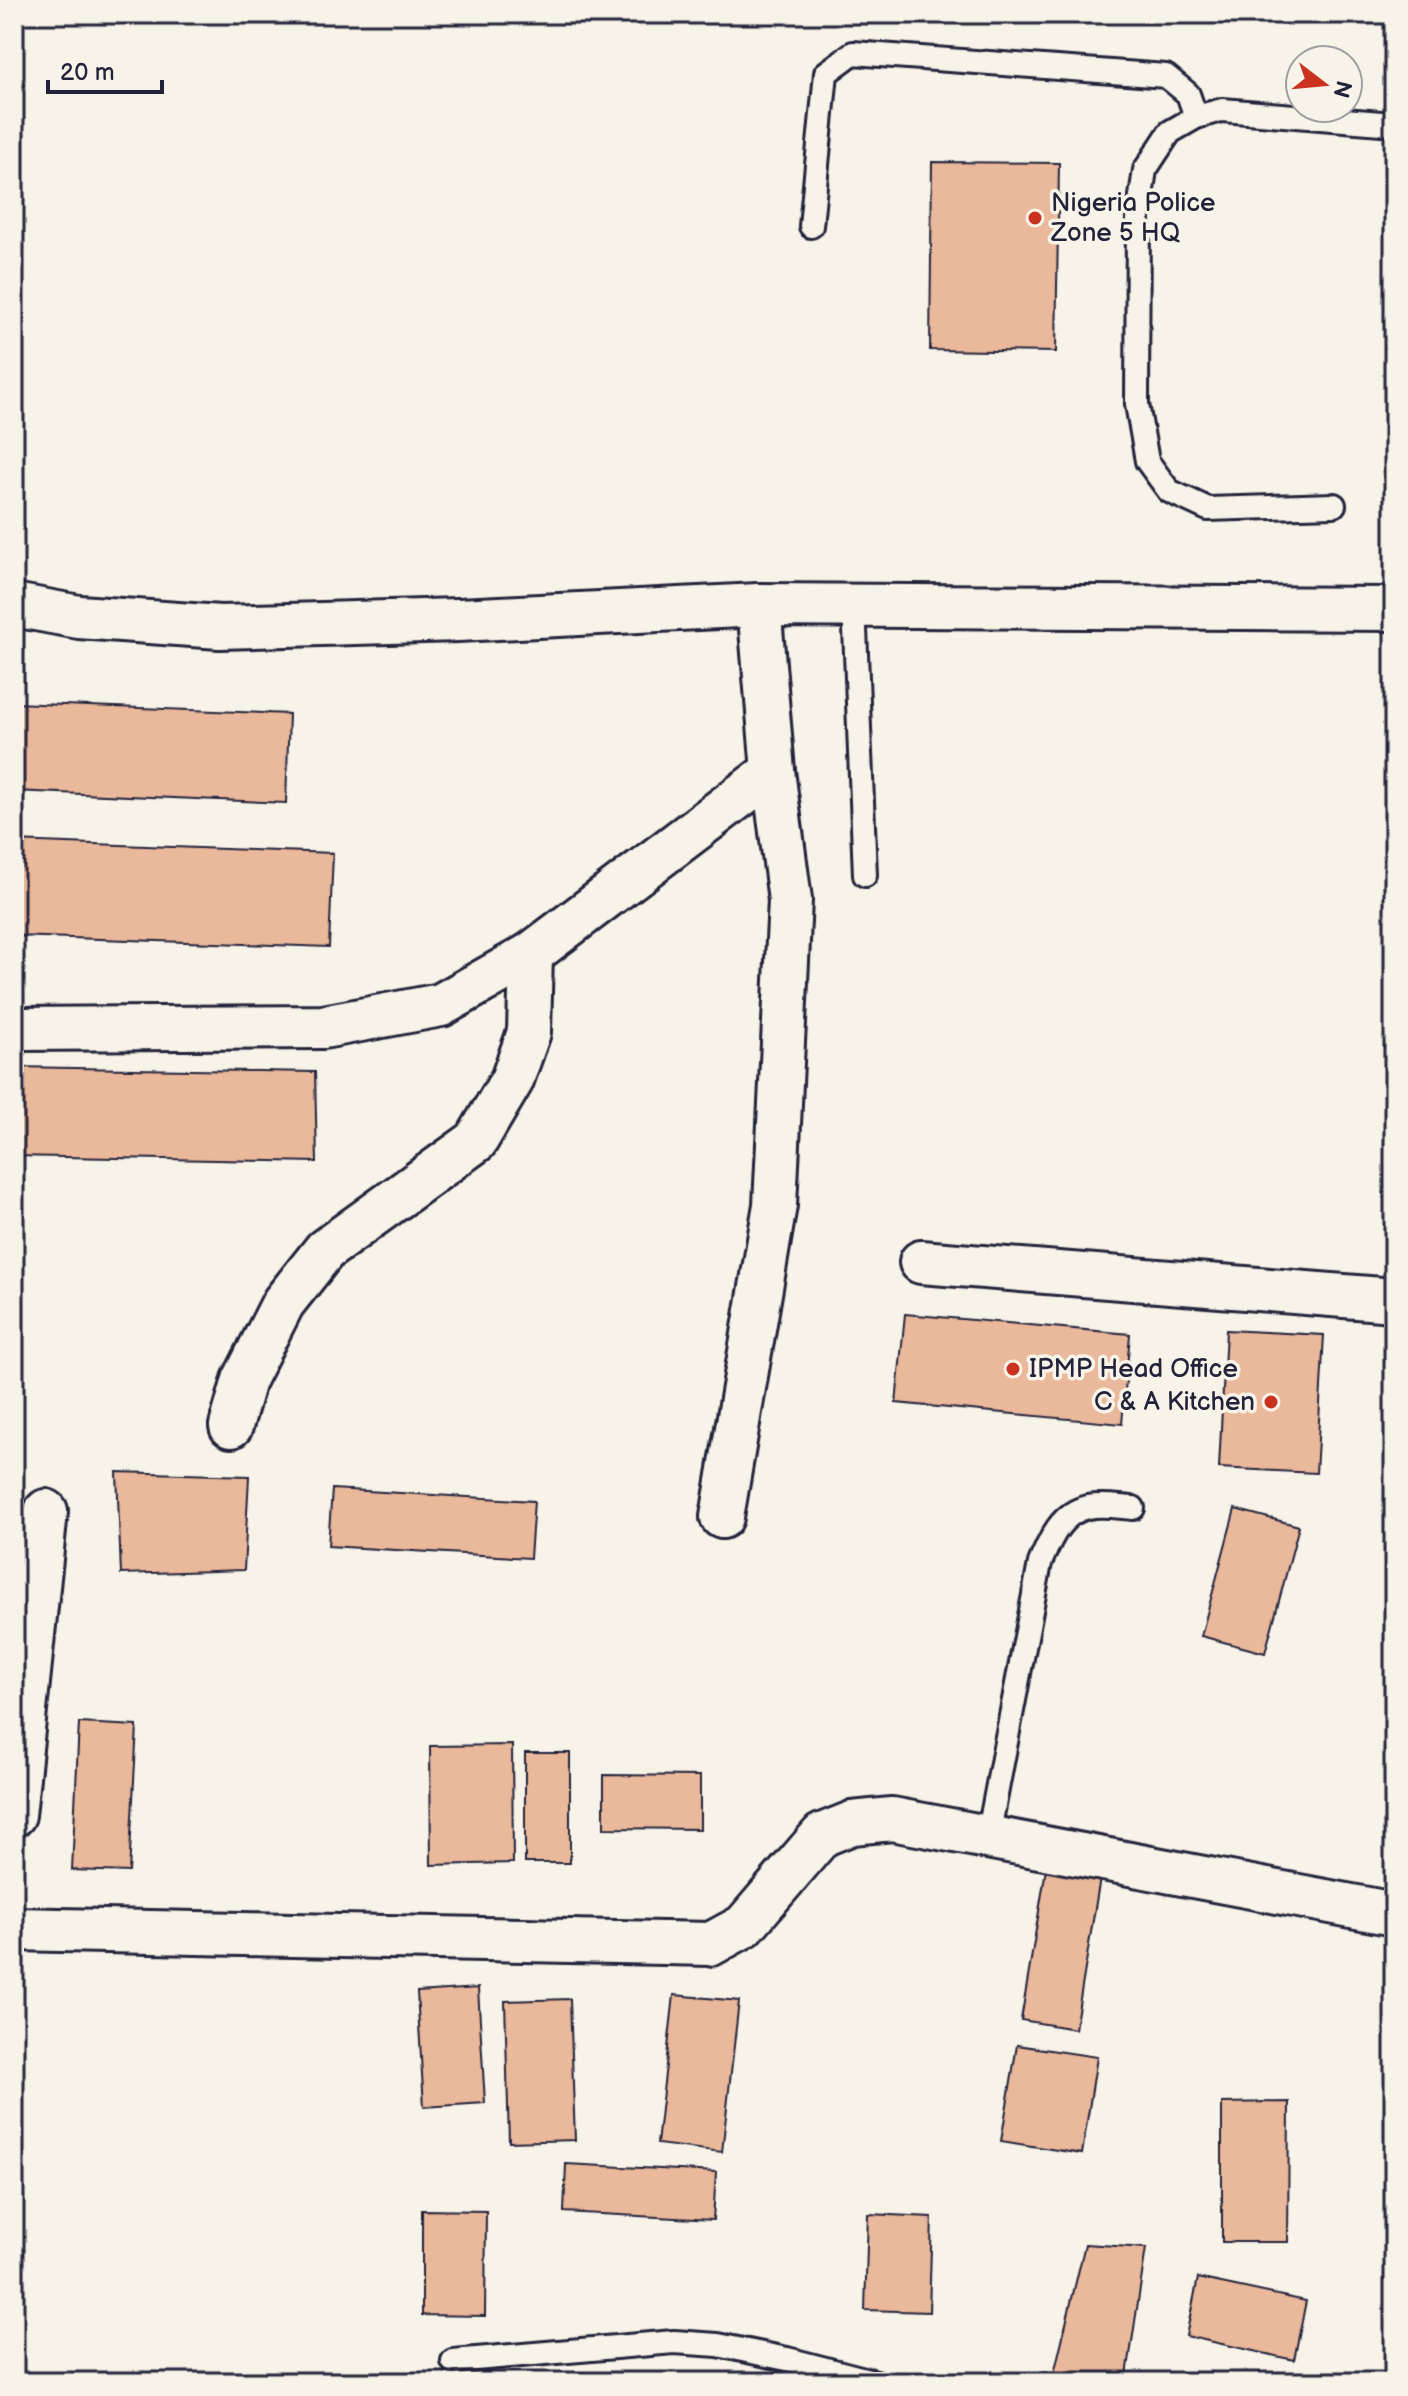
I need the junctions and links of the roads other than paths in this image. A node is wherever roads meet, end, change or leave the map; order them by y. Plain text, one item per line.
1 (1196, 117) junction
2 (1394, 124) edge
3 (811, 226) dead end
4 (1334, 505) dead end
5 (854, 604) junction
6 (14, 605) edge
7 (759, 605) junction
8 (1394, 609) edge
9 (773, 771) junction
10 (865, 875) dead end
11 (531, 954) junction
12 (14, 1029) edge
13 (921, 1262) dead end
14 (1394, 1300) edge
15 (231, 1426) dead end
16 (1133, 1508) dead end
17 (46, 1511) dead end
18 (722, 1517) dead end
19 (14, 1815) edge
20 (988, 1837) junction
21 (1394, 1914) edge
22 (14, 1929) edge
23 (453, 2361) dead end
24 (876, 2382) edge

1 - 2 lane
1 - 3 lane
1 - 4 lane
5 - 7 street
5 - 8 street
5 - 10 lane
6 - 7 street
7 - 9 street
9 - 11 street
9 - 18 street
11 - 12 street
11 - 15 street
13 - 14 street
16 - 20 lane
17 - 19 street
20 - 21 street
20 - 22 street
23 - 24 lane

